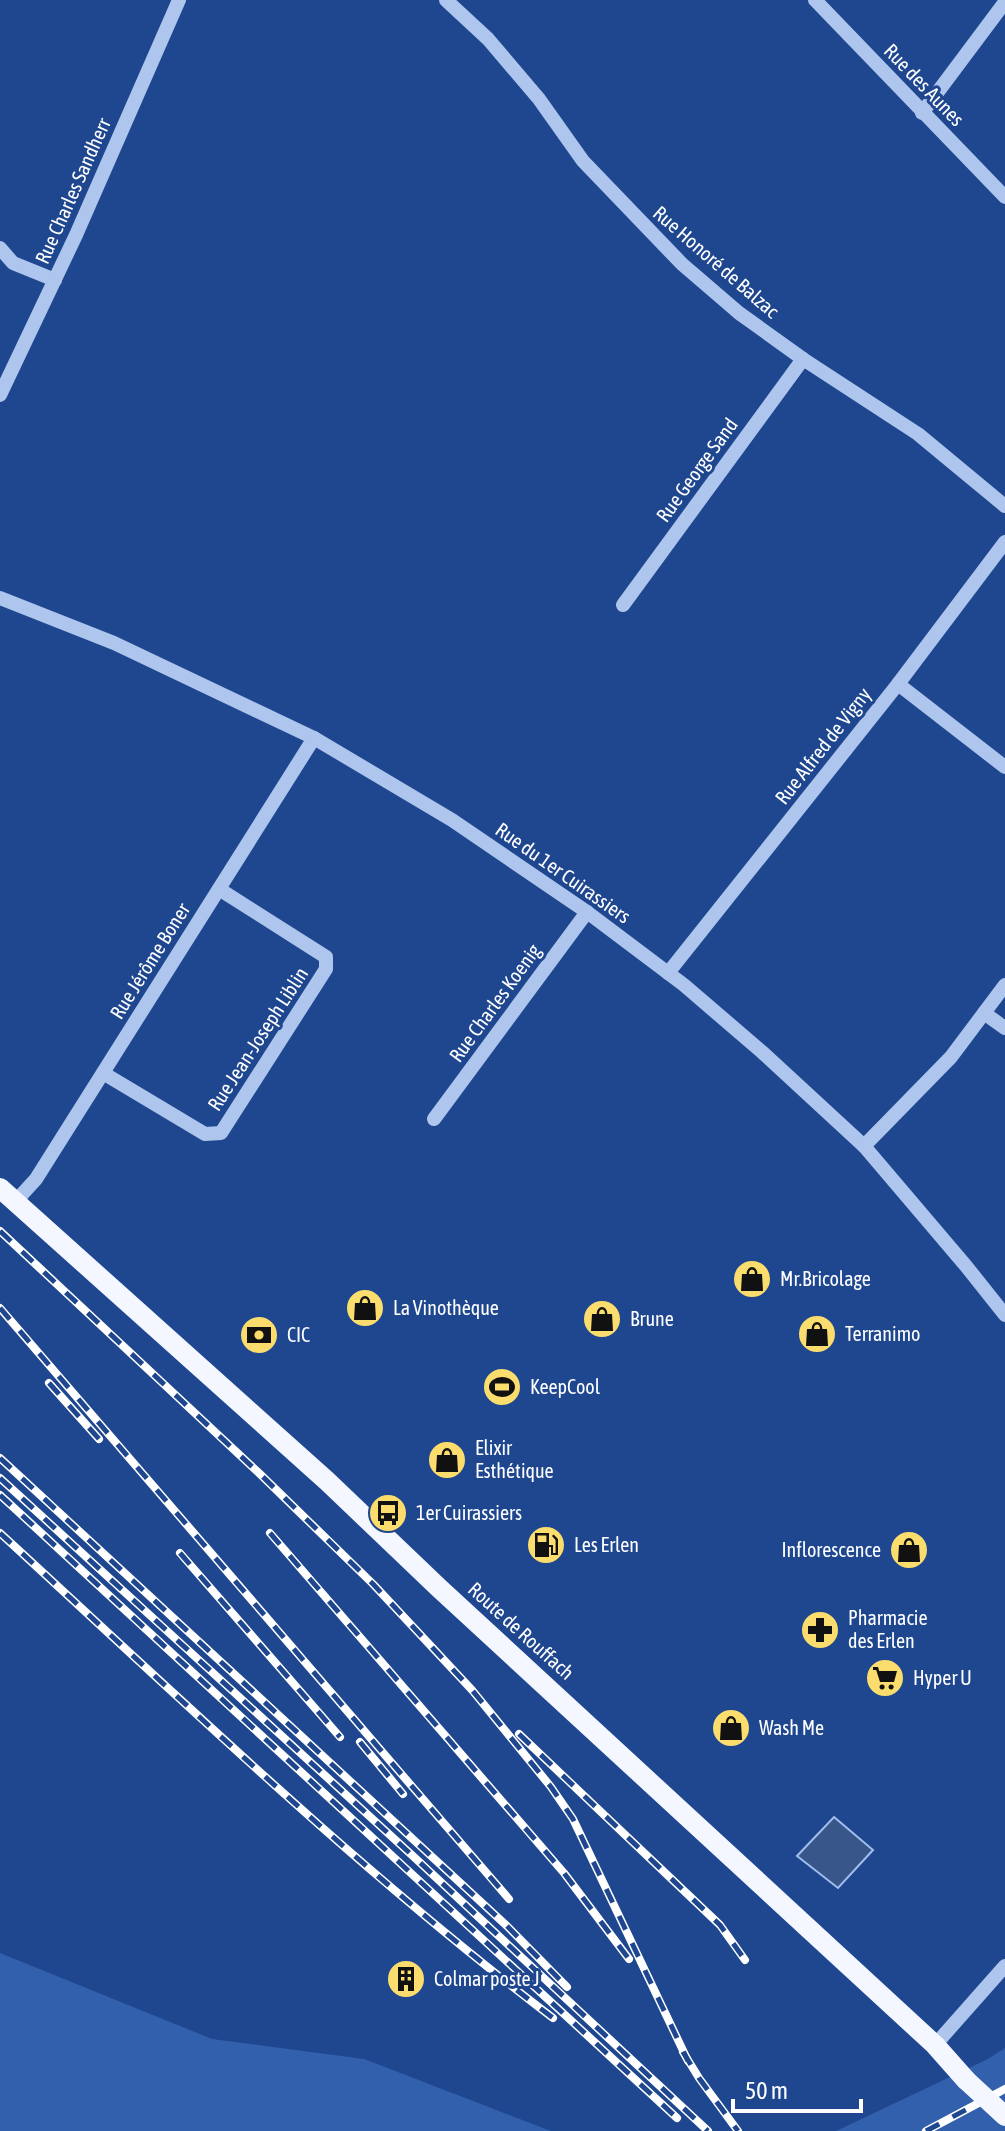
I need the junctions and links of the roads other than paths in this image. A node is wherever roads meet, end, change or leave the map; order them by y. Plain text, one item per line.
1 (179, 0) edge
2 (446, 0) edge
3 (815, 0) edge
4 (1005, 2) edge
5 (922, 113) junction
6 (1005, 197) edge
7 (0, 248) edge
8 (55, 280) junction
9 (803, 359) junction
10 (0, 395) edge
11 (1005, 506) edge
12 (1005, 542) edge
13 (0, 598) edge
14 (623, 605) dead end
15 (898, 684) junction
16 (314, 738) junction
17 (1005, 767) edge
18 (219, 889) junction
19 (587, 912) junction
20 (668, 973) junction
21 (1005, 985) edge
22 (984, 1013) junction
23 (1005, 1028) edge
24 (103, 1073) junction
25 (434, 1119) dead end
26 (864, 1146) junction
27 (8, 1195) edge
28 (1005, 1315) edge
29 (1005, 1966) edge
30 (935, 2045) junction
31 (1005, 2116) edge

1 - 8 street, Rue Charles Sandherr
2 - 9 street, Rue Honoré de Balzac
3 - 5 street, Rue des Aunes
4 - 5 street
5 - 6 street, Rue des Aunes
7 - 8 street
8 - 10 street, Rue Charles Sandherr
9 - 11 street, Rue Honoré de Balzac
9 - 14 street, Rue George Sand
12 - 15 street, Rue Alfred de Vigny
13 - 16 street, Rue du 1er Cuirassiers
15 - 17 street
15 - 20 street, Rue Alfred de Vigny
16 - 18 street, Rue Jérôme Boner
16 - 19 street, Rue du 1er Cuirassiers
18 - 24 street, Rue Jérôme Boner
18 - 24 street, Rue Jean-Joseph Liblin
19 - 20 street, Rue du 1er Cuirassiers
19 - 25 street, Rue Charles Koenig
20 - 26 street, Rue du 1er Cuirassiers
21 - 22 street
22 - 23 street
22 - 26 street
24 - 27 street, Rue Jérôme Boner
26 - 28 street, Rue du 1er Cuirassiers
27 - 30 main road, Route de Rouffach
29 - 30 street
30 - 31 main road, Route de Rouffach, bridge

